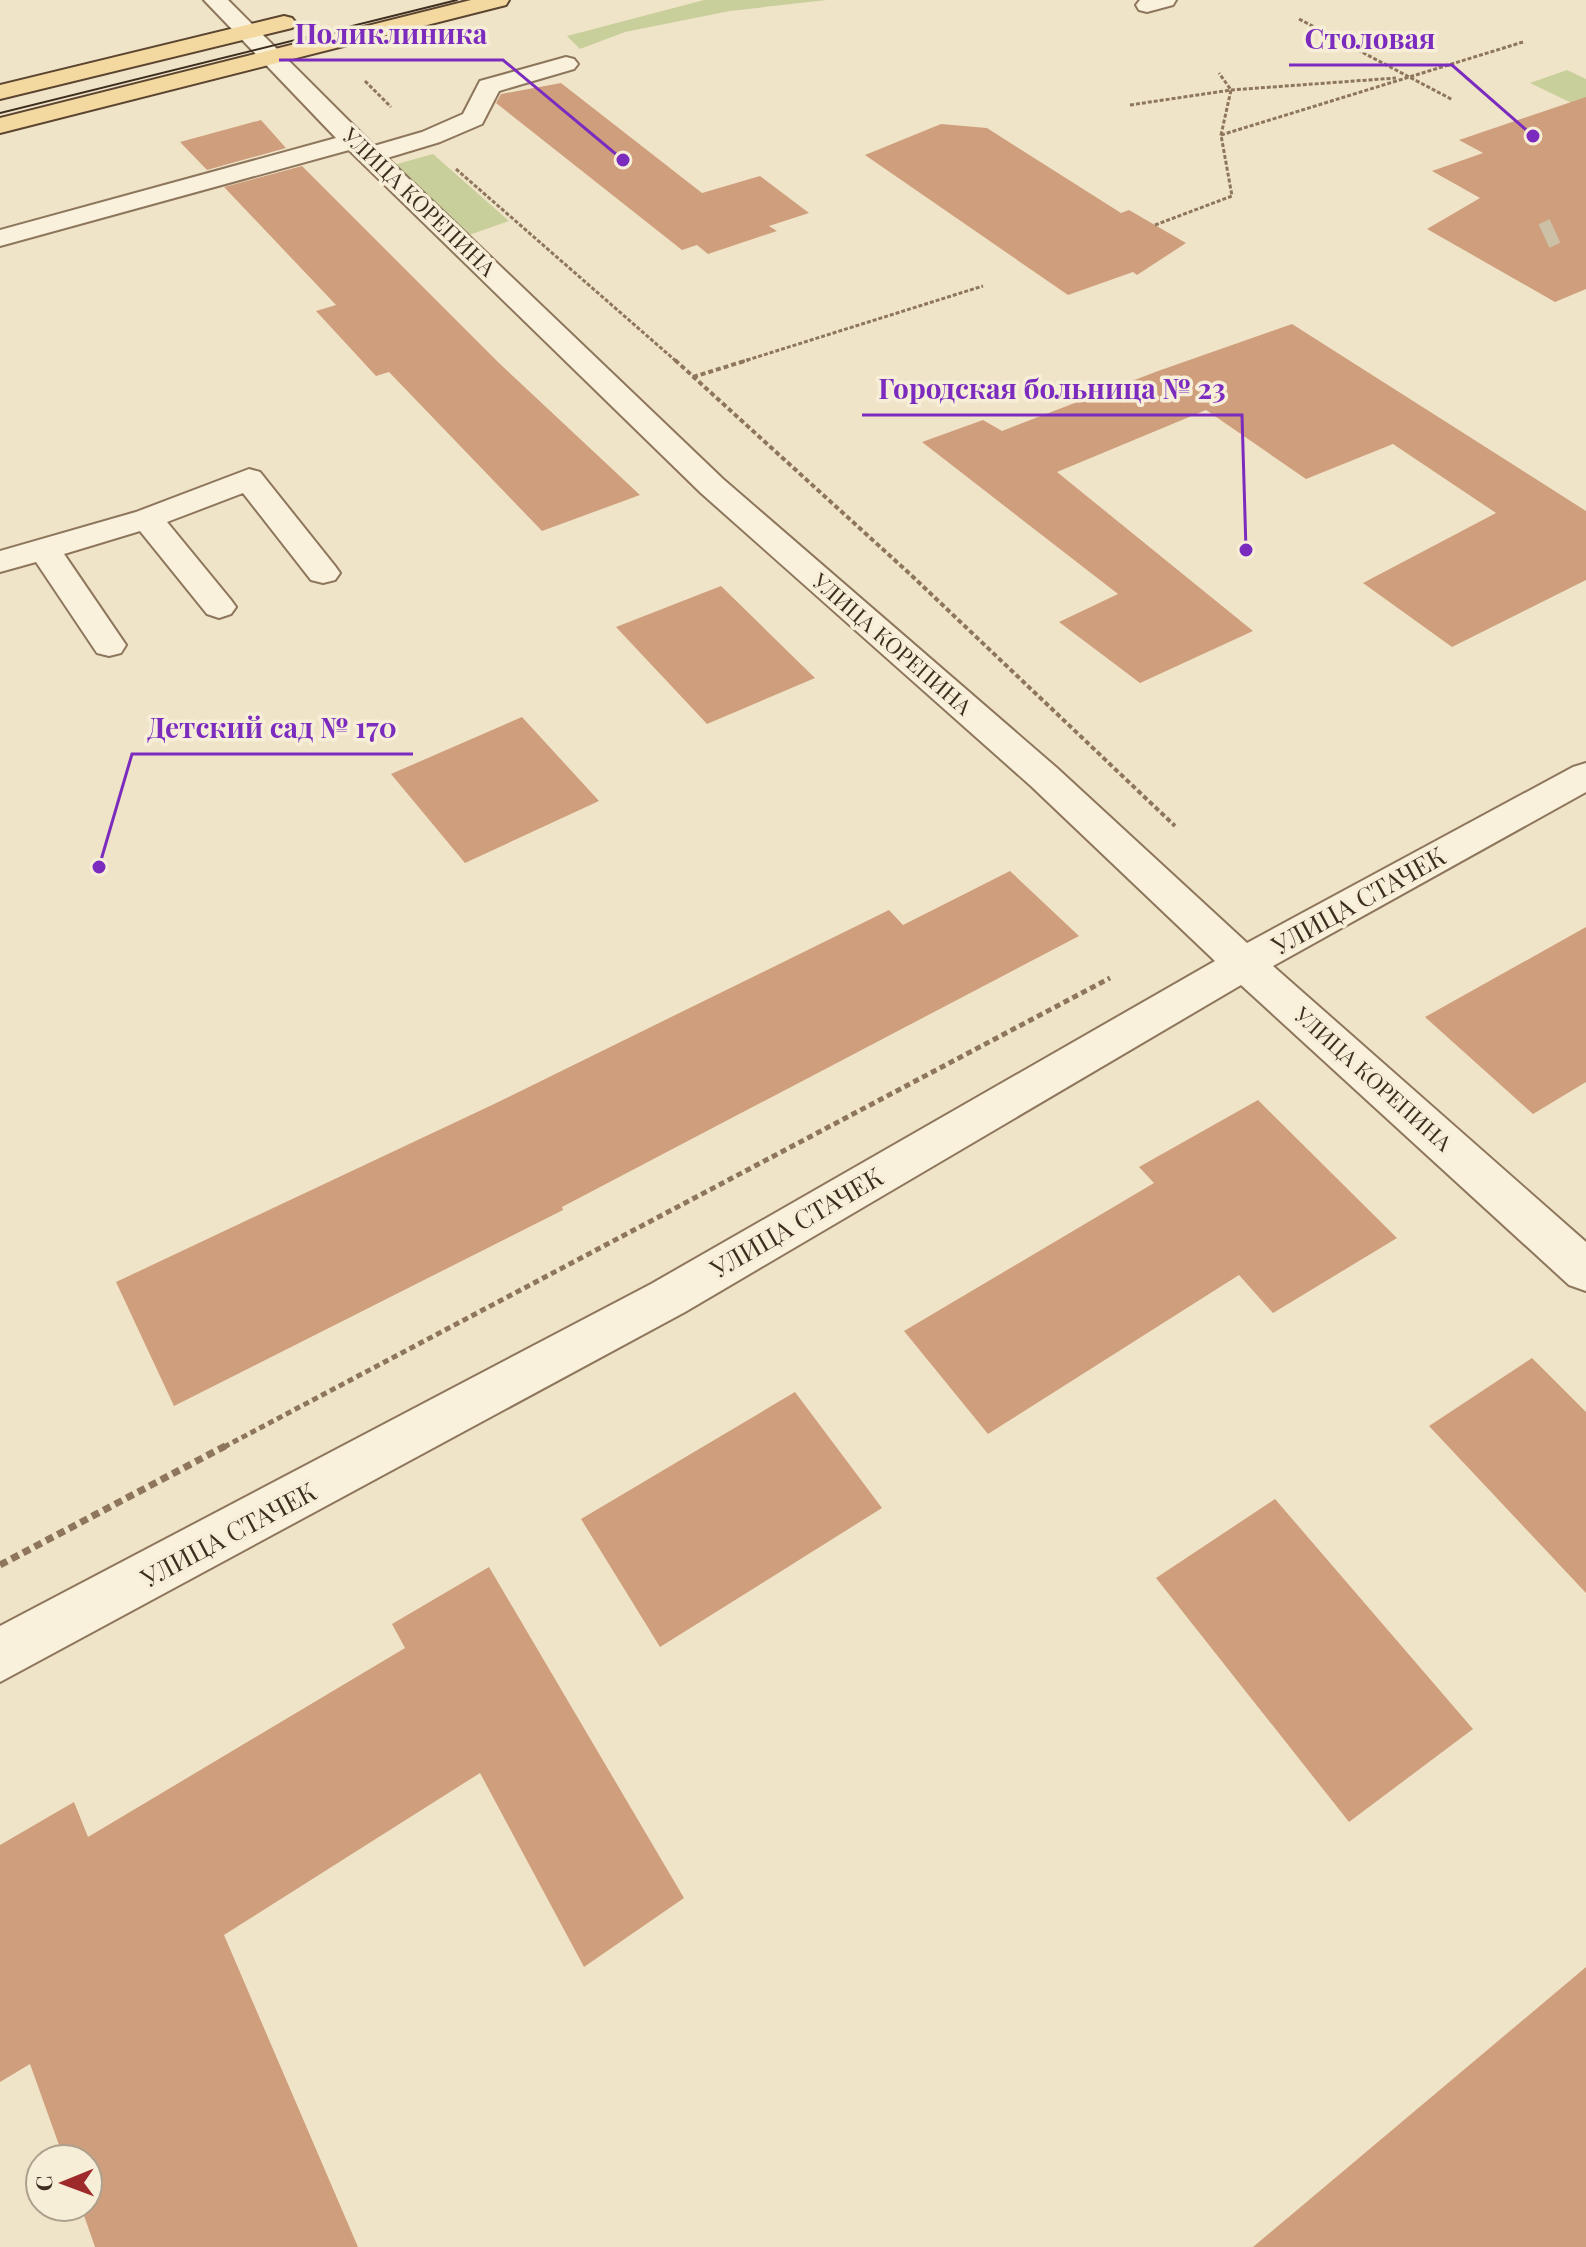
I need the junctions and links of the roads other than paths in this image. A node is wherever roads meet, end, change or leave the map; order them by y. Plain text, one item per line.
1 (215, 0) edge
2 (498, 0) edge
3 (312, 16) dead end
4 (257, 43) junction
5 (566, 64) dead end
6 (0, 92) edge
7 (0, 126) edge
8 (363, 147) junction
9 (0, 238) edge
10 (147, 519) junction
11 (45, 550) junction
12 (0, 562) edge
13 (323, 573) dead end
14 (219, 607) dead end
15 (109, 645) dead end
16 (1586, 776) edge
17 (1245, 965) junction
18 (1586, 1271) edge
19 (0, 1655) edge

1 - 4 street, УЛИЦА КОРЕПИНА
2 - 4 main road
3 - 4 main road
4 - 6 main road
4 - 7 main road
4 - 8 street, УЛИЦА КОРЕПИНА
5 - 8 street
8 - 9 street
8 - 17 street, УЛИЦА КОРЕПИНА
10 - 11 street
10 - 13 street
10 - 14 street
11 - 12 street
11 - 15 street
16 - 17 street, УЛИЦА СТАЧЕК
17 - 18 street, УЛИЦА КОРЕПИНА
17 - 19 street, УЛИЦА СТАЧЕК

